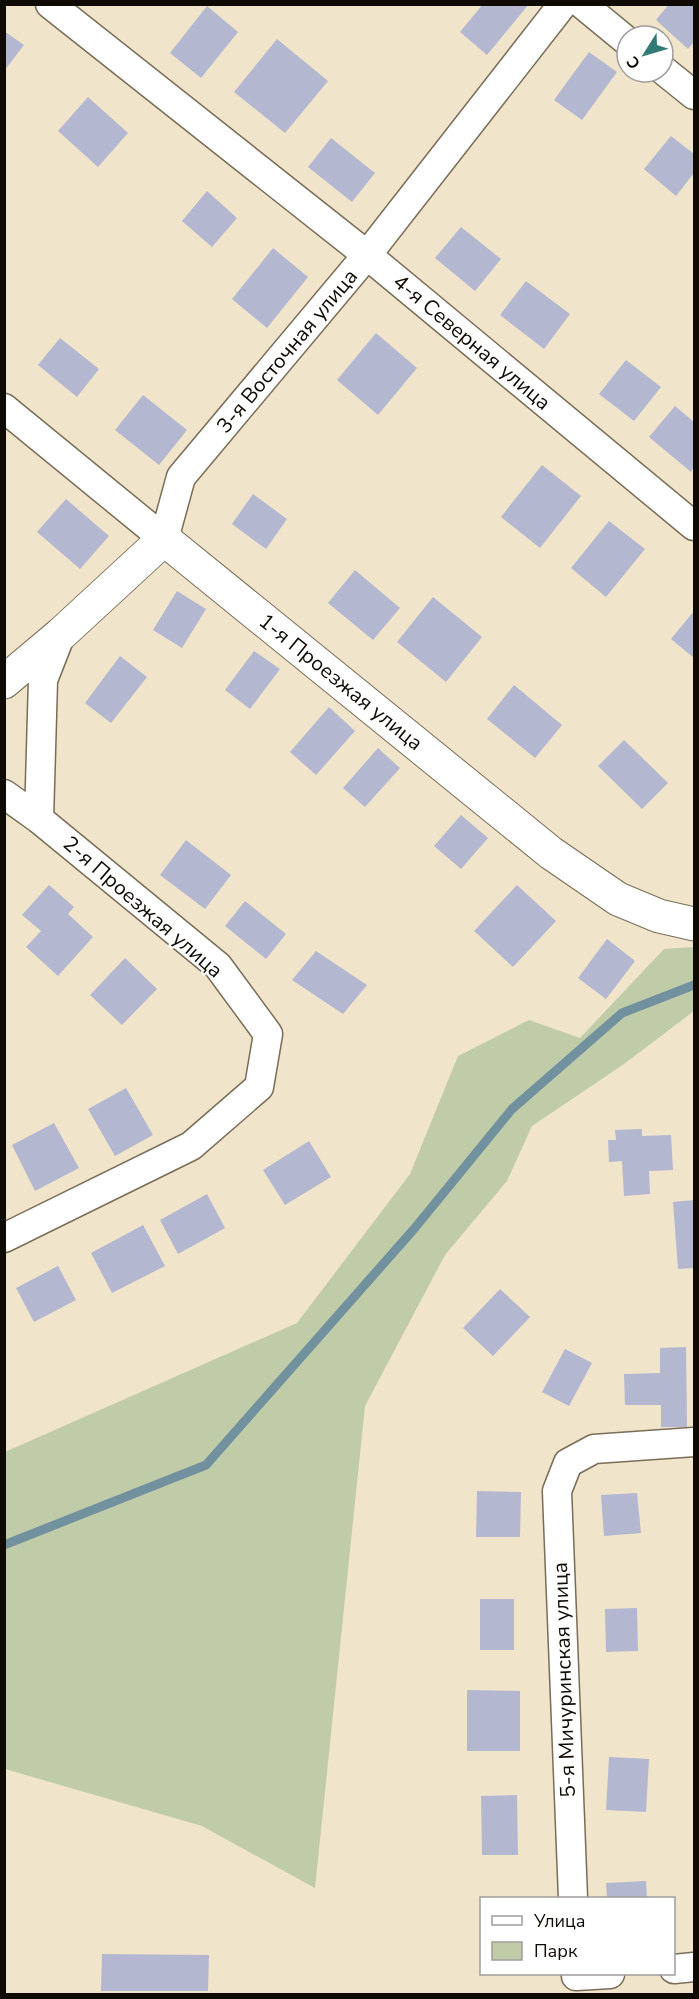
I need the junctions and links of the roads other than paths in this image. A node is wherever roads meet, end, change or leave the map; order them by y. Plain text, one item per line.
1 (50, 4) edge
2 (563, 4) edge
3 (582, 4) edge
4 (615, 31) edge
5 (675, 79) edge
6 (694, 95) edge
7 (367, 255) junction
8 (4, 408) edge
9 (694, 526) edge
10 (164, 539) junction
11 (61, 634) junction
12 (4, 682) edge
13 (4, 794) edge
14 (39, 819) junction
15 (694, 924) edge
16 (4, 1238) edge
17 (694, 1442) edge
18 (573, 1897) edge
19 (694, 1967) edge
20 (675, 1969) edge
21 (605, 1975) edge
22 (576, 1981) edge

1 - 7 street, 4-я Северная улица
2 - 7 street, 3-я Восточная улица
3 - 4 street
5 - 6 street
7 - 9 street, 4-я Северная улица
7 - 10 street, 3-я Восточная улица
8 - 10 street, 1-я Проезжая улица
10 - 11 street
10 - 15 street, 1-я Проезжая улица
11 - 12 street
11 - 14 street
13 - 14 street, 2-я Проезжая улица
14 - 16 street, 2-я Проезжая улица
17 - 18 street, 5-я Мичуринская улица
19 - 20 street
21 - 22 street

